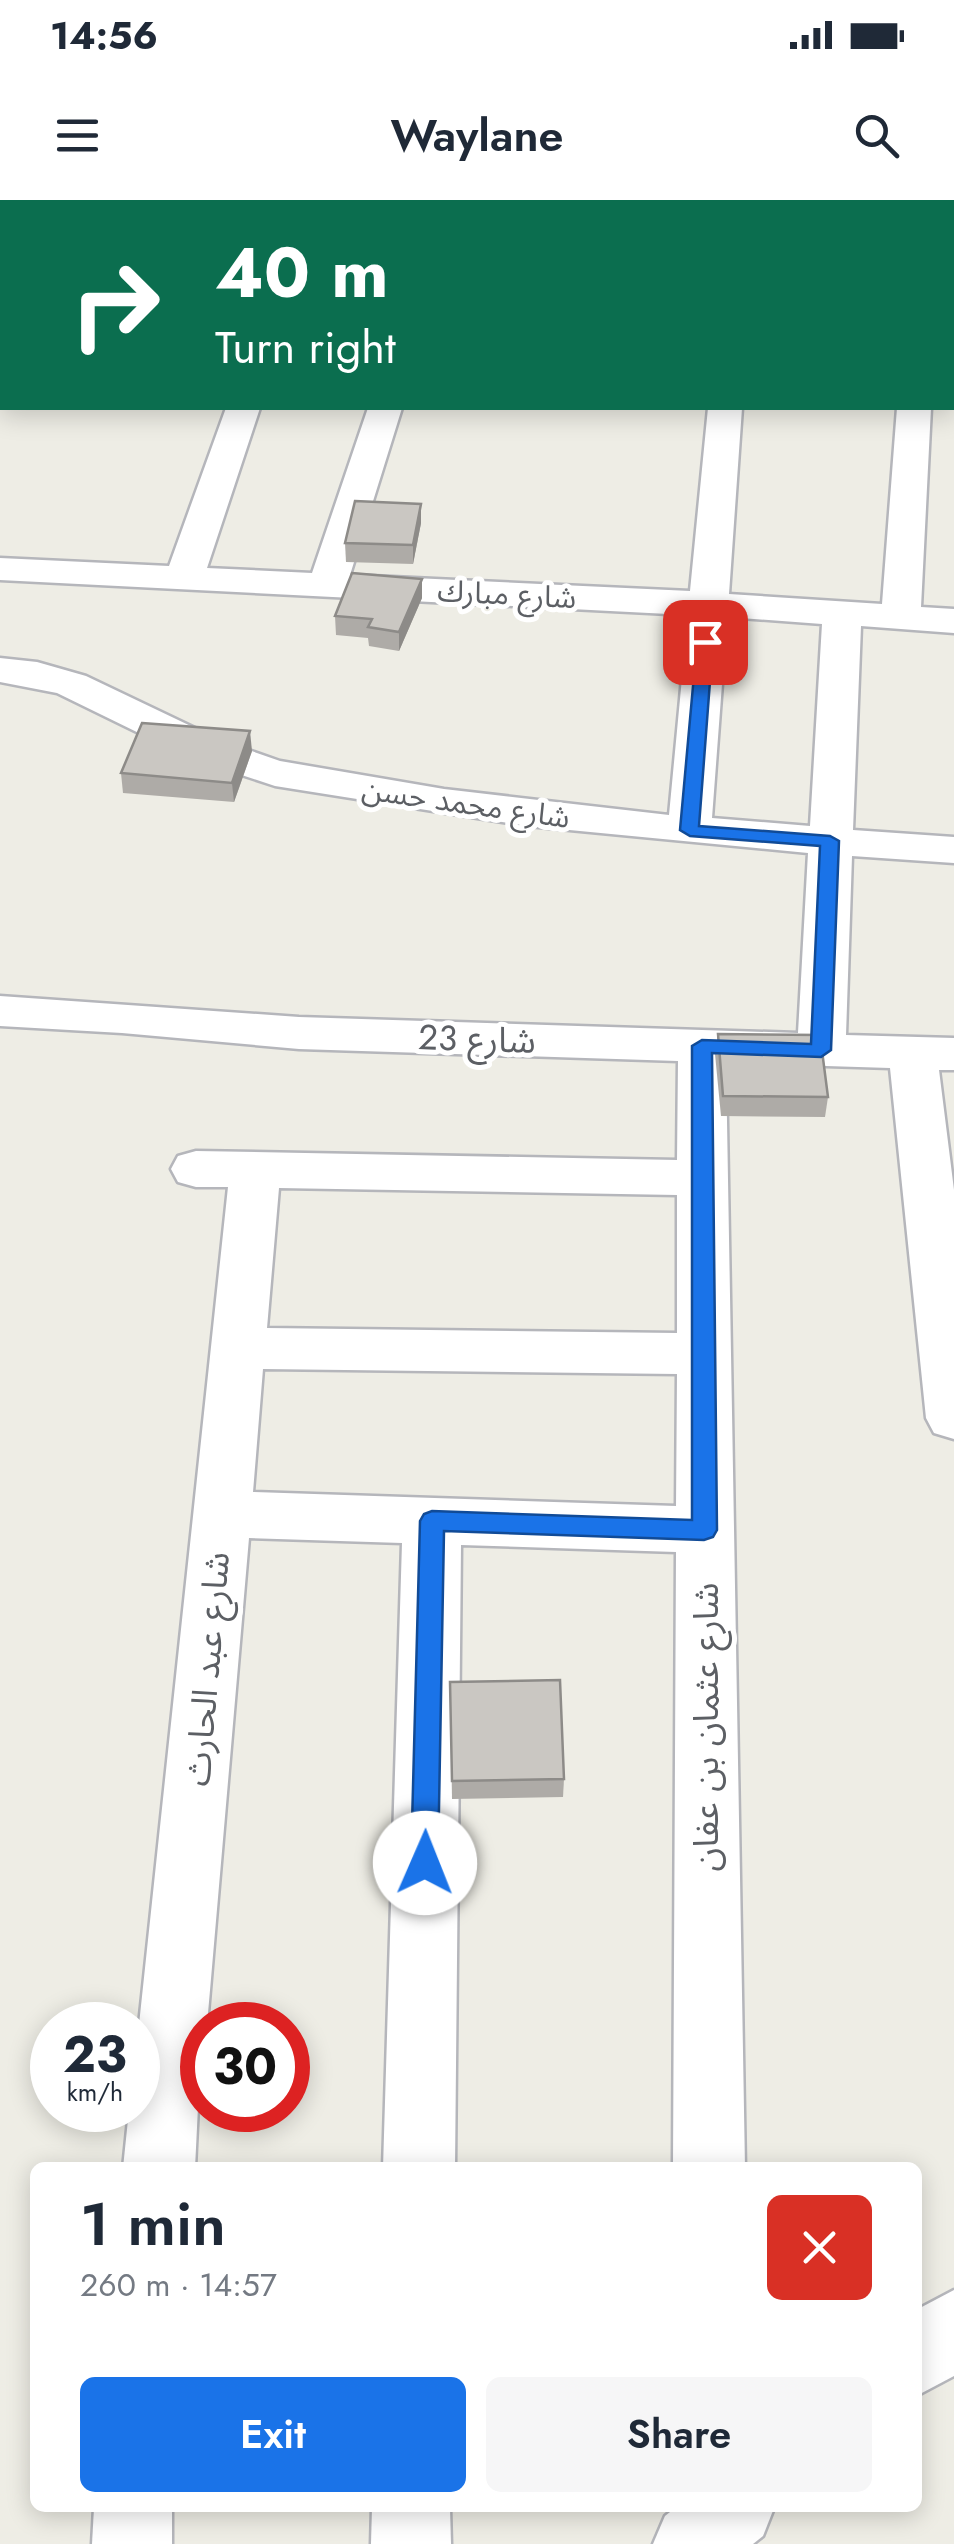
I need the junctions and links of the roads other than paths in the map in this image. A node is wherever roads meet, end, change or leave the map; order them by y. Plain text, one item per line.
1 (242, 410) edge
2 (383, 410) edge
3 (725, 410) edge
4 (914, 410) edge
5 (0, 569) edge
6 (184, 578) junction
7 (327, 586) junction
8 (708, 604) junction
9 (842, 614) junction
10 (901, 617) junction
11 (954, 621) edge
12 (0, 670) edge
13 (690, 830) junction
14 (830, 841) junction
15 (954, 850) edge
16 (0, 1011) edge
17 (702, 1046) junction
18 (821, 1050) junction
19 (934, 1053) edge
20 (196, 1168) dead end
21 (255, 1170) junction
22 (703, 1178) junction
23 (238, 1348) junction
24 (704, 1354) junction
25 (954, 1418) edge
26 (222, 1514) junction
27 (432, 1521) junction
28 (704, 1530) junction
29 (160, 2162) edge
30 (418, 2162) edge
31 (708, 2162) edge
32 (954, 2327) edge
33 (922, 2354) edge
34 (133, 2512) edge
35 (412, 2512) edge
36 (132, 2544) edge
37 (411, 2544) edge

1 - 6 street
2 - 7 street
3 - 8 street
4 - 10 street
5 - 6 street, شارع مبارك
6 - 7 street, شارع مبارك
7 - 8 street, شارع مبارك
8 - 9 street, شارع مبارك
8 - 13 street
9 - 10 street, شارع مبارك
9 - 14 street
10 - 11 street, شارع مبارك
12 - 13 street, شارع محمد حسن
13 - 14 street, شارع محمد حسن
14 - 15 street, شارع محمد حسن
14 - 18 street
16 - 17 street, شارع 23
17 - 18 street, شارع 23
17 - 22 street, شارع عثمان بن عفان
18 - 19 street, شارع 23
19 - 25 street
20 - 21 street
21 - 22 street
21 - 23 street, شارع عبد الحارث
22 - 24 street, شارع عثمان بن عفان
23 - 24 street
23 - 26 street, شارع عبد الحارث
24 - 28 street, شارع عثمان بن عفان
26 - 27 street
26 - 29 street, شارع عبد الحارث
27 - 28 street
27 - 30 street
28 - 31 street, شارع عثمان بن عفان
32 - 33 street
34 - 36 street
35 - 37 street

